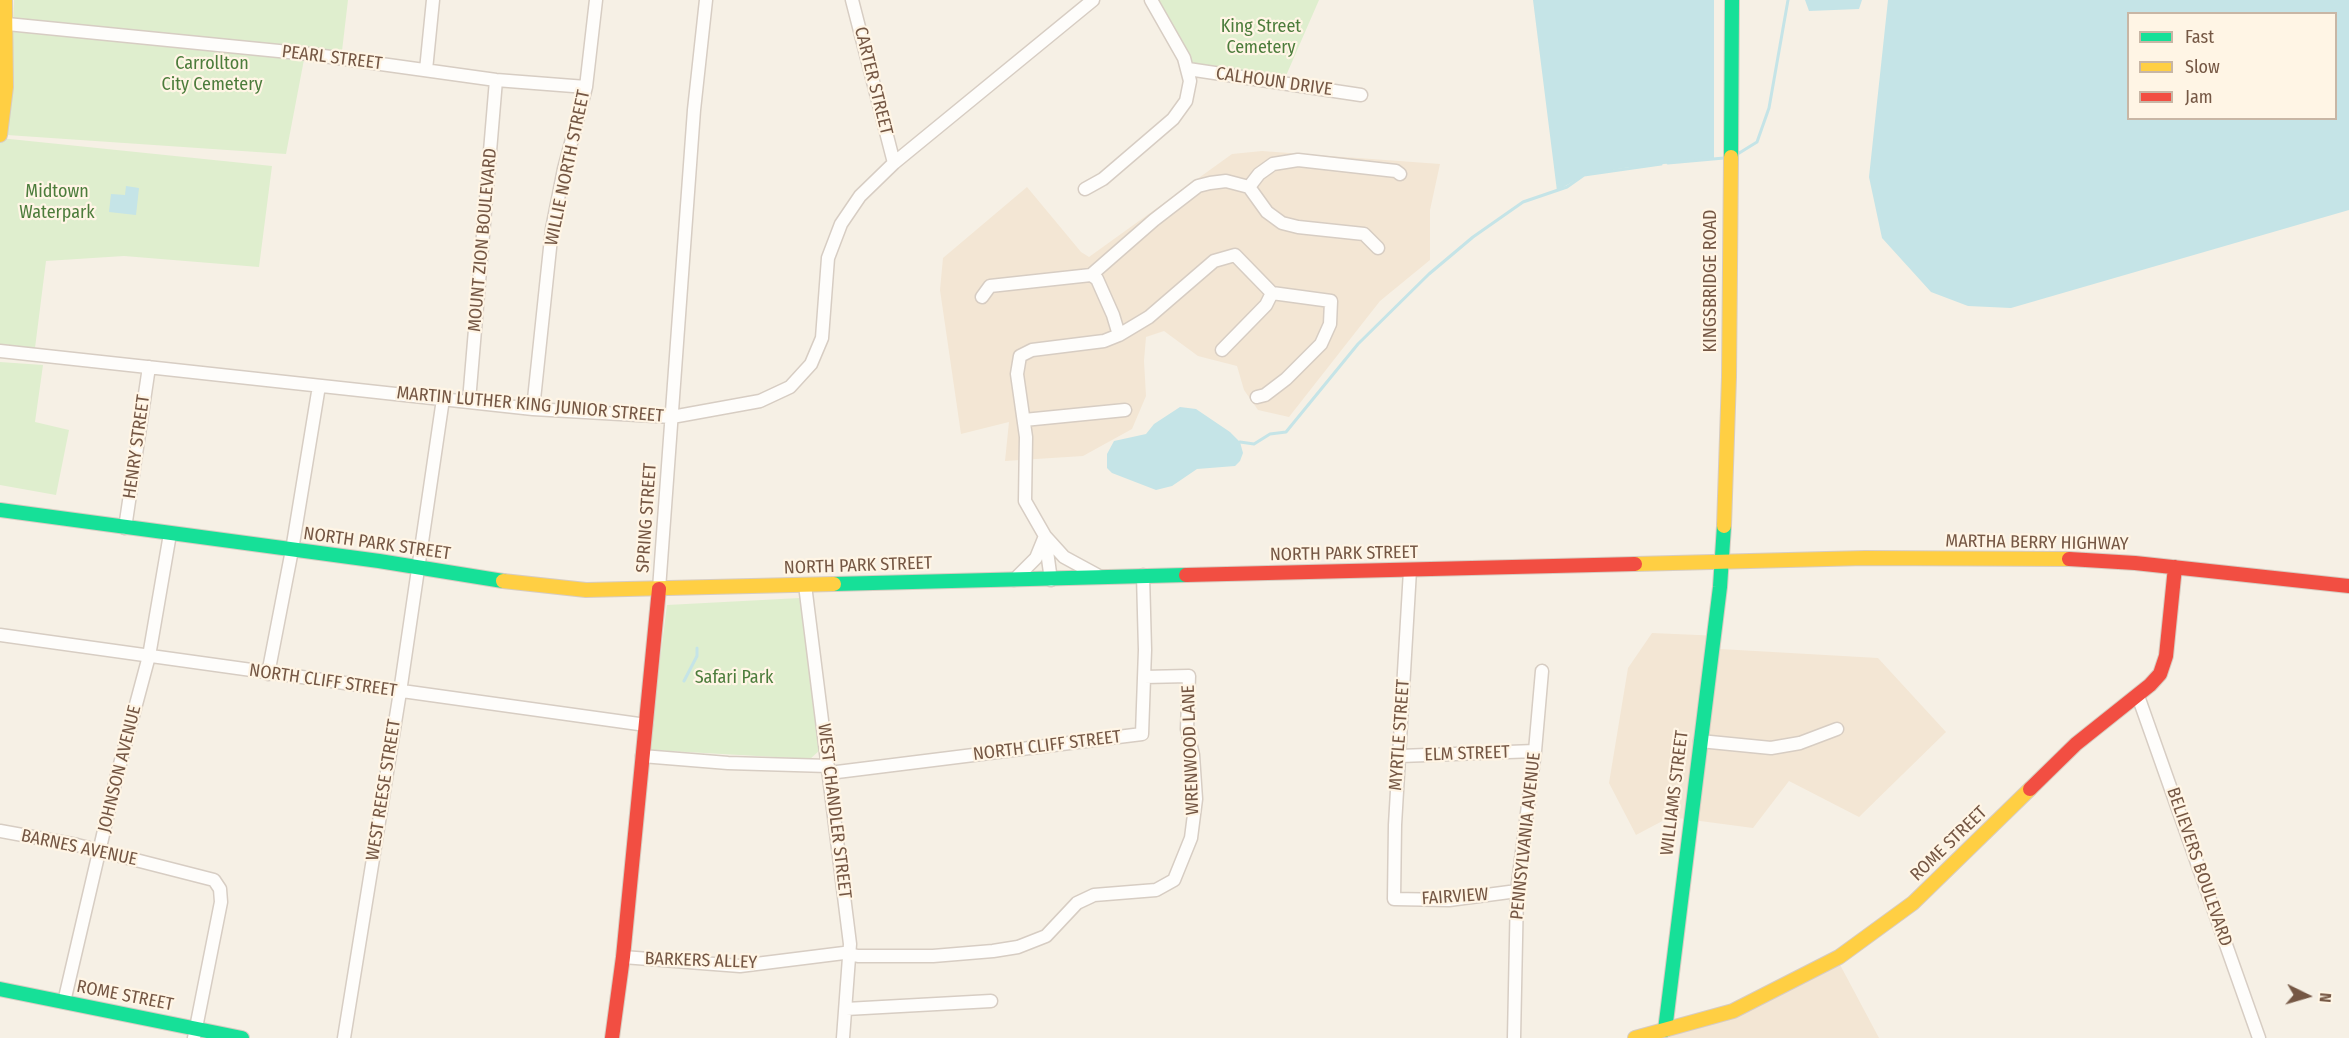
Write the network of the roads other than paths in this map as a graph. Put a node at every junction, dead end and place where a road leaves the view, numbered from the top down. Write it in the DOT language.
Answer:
graph roads {
  1 [pos="5,0"];
  2 [pos="433,0"];
  3 [pos="596,0"];
  4 [pos="706,0"];
  5 [pos="852,0"];
  6 [pos="1092,0"];
  7 [pos="1151,0"];
  8 [pos="1732,0"];
  9 [pos="7,24"];
  10 [pos="1188,69"];
  11 [pos="426,70"];
  12 [pos="496,80"];
  13 [pos="586,87"];
  14 [pos="1361,95"];
  15 [pos="0,135"];
  16 [pos="894,163"];
  17 [pos="1400,174"];
  18 [pos="1250,187"];
  19 [pos="1085,189"];
  20 [pos="1378,248"];
  21 [pos="1091,275"];
  22 [pos="1272,293"];
  23 [pos="982,297"];
  24 [pos="1119,335"];
  25 [pos="1222,350"];
  26 [pos="0,351"];
  27 [pos="149,367"];
  28 [pos="320,386"];
  29 [pos="1257,397"];
  30 [pos="443,399"];
  31 [pos="469,401"];
  32 [pos="533,409"];
  33 [pos="1125,410"];
  34 [pos="672,417"];
  35 [pos="1024,420"];
  36 [pos="0,510"];
  37 [pos="125,528"];
  38 [pos="170,534"];
  39 [pos="1045,536"];
  40 [pos="292,550"];
  41 [pos="1722,561"];
  42 [pos="2175,567"];
  43 [pos="418,568"];
  44 [pos="1410,570"];
  45 [pos="1143,575"];
  46 [pos="1100,577"];
  47 [pos="1014,580"];
  48 [pos="1051,580"];
  49 [pos="805,585"];
  50 [pos="2349,586"];
  51 [pos="659,589"];
  52 [pos="0,635"];
  53 [pos="149,656"];
  54 [pos="1542,671"];
  55 [pos="268,674"];
  56 [pos="1144,677"];
  57 [pos="400,692"];
  58 [pos="2138,696"];
  59 [pos="646,725"];
  60 [pos="1837,729"];
  61 [pos="1700,741"];
  62 [pos="1535,751"];
  63 [pos="642,756"];
  64 [pos="1400,756"];
  65 [pos="828,769"];
  66 [pos="0,831"];
  67 [pos="99,851"];
  68 [pos="1517,891"];
  69 [pos="1394,899"];
  70 [pos="850,955"];
  71 [pos="623,957"];
  72 [pos="0,989"];
  73 [pos="991,1001"];
  74 [pos="63,1002"];
  75 [pos="846,1009"];
  76 [pos="195,1033"];
  77 [pos="1666,1034"];
  78 [pos="242,1038"];
  79 [pos="344,1038"];
  80 [pos="612,1038"];
  81 [pos="843,1038"];
  82 [pos="1514,1038"];
  83 [pos="1635,1038"];
  84 [pos="2259,1038"];
  1 -- 9 [label="main road"];
  2 -- 11 [label="street"];
  3 -- 13 [label="street, WILLIE NORTH STREET"];
  4 -- 34 [label="street, SPRING STREET"];
  5 -- 16 [label="street, CARTER STREET"];
  6 -- 16 [label="street, MARTIN LUTHER KING JUNIOR STREET"];
  7 -- 10 [label="street"];
  8 -- 41 [label="main road, KINGSBRIDGE ROAD"];
  9 -- 11 [label="street, PEARL STREET"];
  9 -- 15 [label="main road"];
  10 -- 14 [label="street, CALHOUN DRIVE"];
  10 -- 19 [label="street"];
  11 -- 12 [label="street, PEARL STREET"];
  12 -- 13 [label="street, PEARL STREET"];
  12 -- 31 [label="street, MOUNT ZION BOULEVARD"];
  13 -- 32 [label="street, WILLIE NORTH STREET"];
  16 -- 34 [label="street, MARTIN LUTHER KING JUNIOR STREET"];
  17 -- 18 [label="street"];
  18 -- 20 [label="street"];
  18 -- 21 [label="street"];
  21 -- 23 [label="street"];
  21 -- 24 [label="street"];
  22 -- 24 [label="street"];
  22 -- 25 [label="street"];
  22 -- 29 [label="street"];
  24 -- 35 [label="street"];
  26 -- 27 [label="street, MARTIN LUTHER KING JUNIOR STREET"];
  27 -- 28 [label="street, MARTIN LUTHER KING JUNIOR STREET"];
  27 -- 37 [label="street, HENRY STREET"];
  28 -- 30 [label="street, MARTIN LUTHER KING JUNIOR STREET"];
  28 -- 40 [label="street"];
  30 -- 31 [label="street, MARTIN LUTHER KING JUNIOR STREET"];
  30 -- 43 [label="street, WEST REESE STREET"];
  31 -- 32 [label="street, MARTIN LUTHER KING JUNIOR STREET"];
  32 -- 34 [label="street, MARTIN LUTHER KING JUNIOR STREET"];
  33 -- 35 [label="street"];
  34 -- 51 [label="street, SPRING STREET"];
  35 -- 39 [label="street"];
  36 -- 37 [label="main road, NORTH PARK STREET"];
  37 -- 38 [label="main road, NORTH PARK STREET"];
  38 -- 40 [label="main road, NORTH PARK STREET"];
  38 -- 53 [label="street, JOHNSON AVENUE"];
  39 -- 46 [label="street"];
  39 -- 47 [label="street"];
  39 -- 48 [label="street"];
  40 -- 43 [label="main road, NORTH PARK STREET"];
  40 -- 55 [label="street"];
  41 -- 42 [label="main road, MARTHA BERRY HIGHWAY"];
  41 -- 44 [label="main road, NORTH PARK STREET"];
  41 -- 61 [label="main road, WILLIAMS STREET"];
  42 -- 50 [label="main road, MARTHA BERRY HIGHWAY"];
  42 -- 58 [label="main road, ROME STREET"];
  43 -- 51 [label="main road, NORTH PARK STREET"];
  43 -- 57 [label="street, WEST REESE STREET"];
  44 -- 45 [label="main road, NORTH PARK STREET"];
  44 -- 64 [label="street, MYRTLE STREET"];
  45 -- 46 [label="main road, NORTH PARK STREET"];
  45 -- 56 [label="street, NORTH CLIFF STREET"];
  46 -- 48 [label="main road, NORTH PARK STREET"];
  47 -- 48 [label="main road, NORTH PARK STREET"];
  47 -- 49 [label="main road, NORTH PARK STREET"];
  49 -- 51 [label="main road, NORTH PARK STREET"];
  49 -- 65 [label="street, WEST CHANDLER STREET"];
  51 -- 59 [label="main road, SPRING STREET"];
  52 -- 53 [label="street, NORTH CLIFF STREET"];
  53 -- 55 [label="street, NORTH CLIFF STREET"];
  53 -- 67 [label="street, JOHNSON AVENUE"];
  54 -- 62 [label="street, PENNSYLVANIA AVENUE"];
  55 -- 57 [label="street, NORTH CLIFF STREET"];
  56 -- 65 [label="street, NORTH CLIFF STREET"];
  56 -- 70 [label="street, WRENWOOD LANE"];
  57 -- 59 [label="street, NORTH CLIFF STREET"];
  57 -- 79 [label="street, WEST REESE STREET"];
  58 -- 77 [label="main road, ROME STREET"];
  58 -- 84 [label="street, BELIEVERS BOULEVARD"];
  59 -- 63 [label="main road, SPRING STREET"];
  60 -- 61 [label="street"];
  61 -- 77 [label="main road, WILLIAMS STREET"];
  62 -- 64 [label="street, ELM STREET"];
  62 -- 68 [label="street, PENNSYLVANIA AVENUE"];
  63 -- 65 [label="street, NORTH CLIFF STREET"];
  63 -- 71 [label="main road, SPRING STREET"];
  64 -- 69 [label="street, MYRTLE STREET"];
  65 -- 70 [label="street, WEST CHANDLER STREET"];
  66 -- 67 [label="street, BARNES AVENUE"];
  67 -- 74 [label="street, JOHNSON AVENUE"];
  67 -- 76 [label="street, BARNES AVENUE"];
  68 -- 69 [label="street, FAIRVIEW"];
  68 -- 82 [label="street, PENNSYLVANIA AVENUE"];
  70 -- 71 [label="street, BARKERS ALLEY"];
  70 -- 75 [label="street, WEST CHANDLER STREET"];
  71 -- 80 [label="main road, SPRING STREET"];
  72 -- 74 [label="main road, ROME STREET"];
  73 -- 75 [label="street"];
  74 -- 76 [label="main road, ROME STREET"];
  75 -- 81 [label="street, WEST CHANDLER STREET"];
  76 -- 78 [label="main road, ROME STREET"];
  77 -- 83 [label="main road, ROME STREET"];
}
